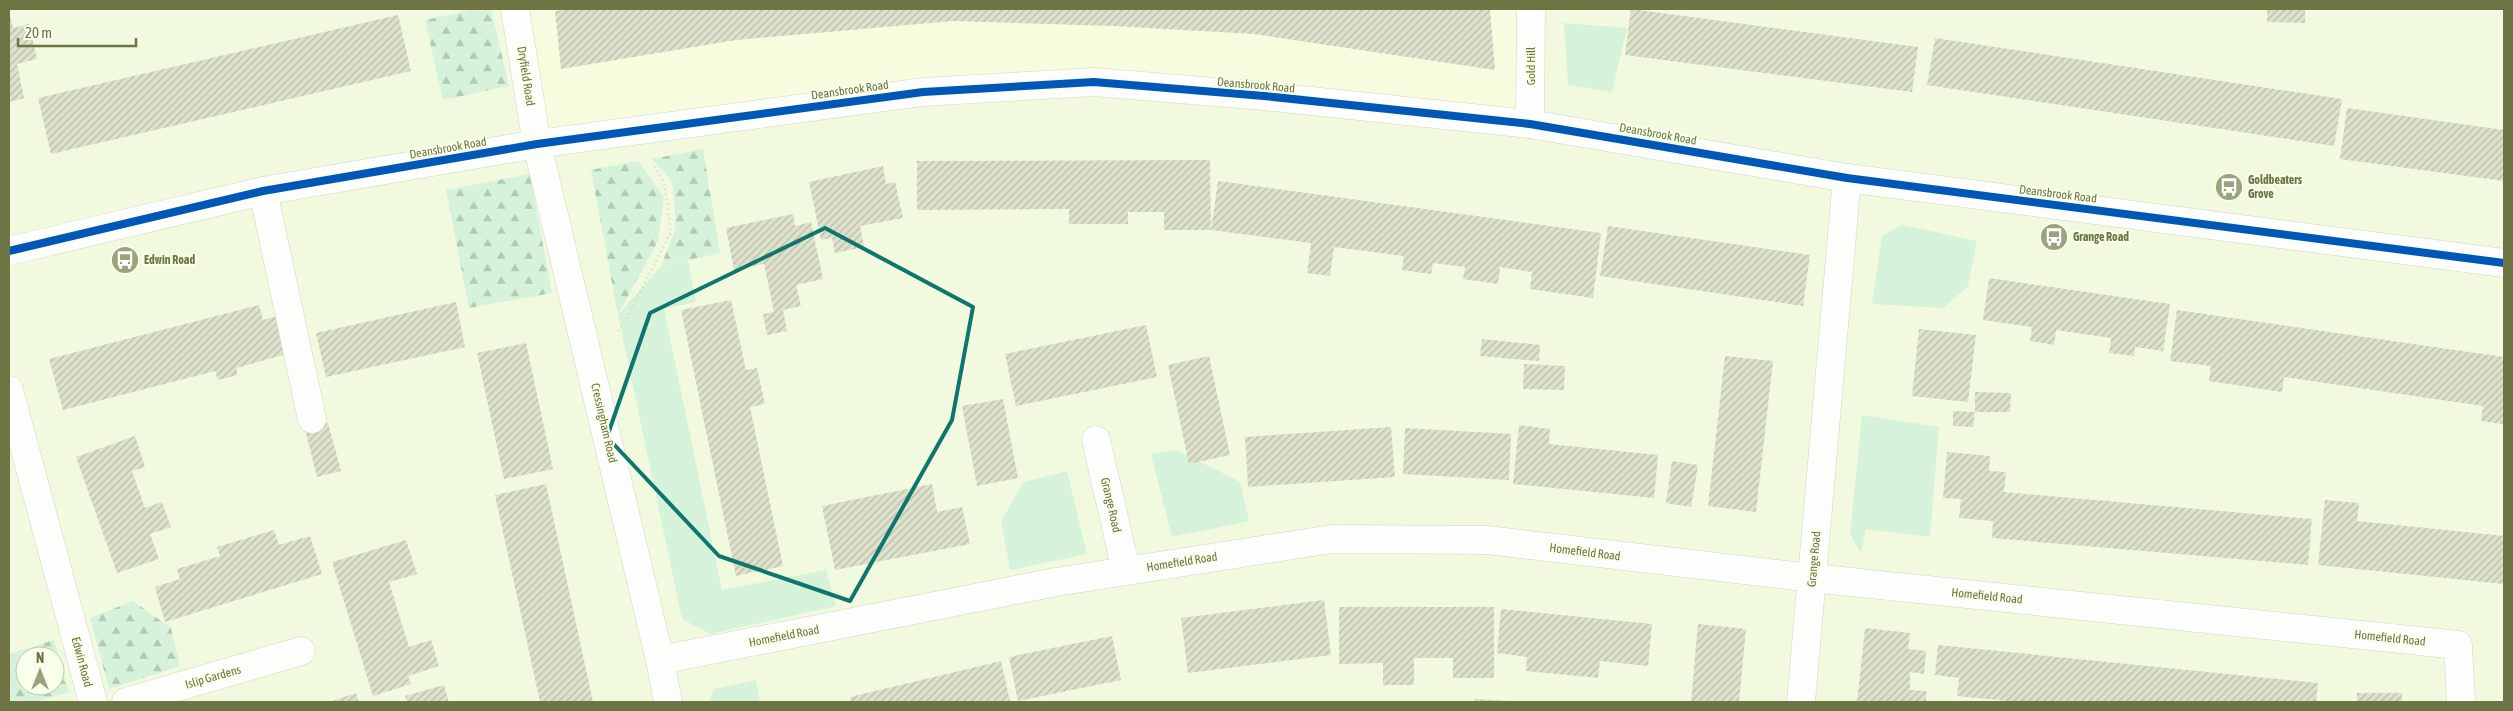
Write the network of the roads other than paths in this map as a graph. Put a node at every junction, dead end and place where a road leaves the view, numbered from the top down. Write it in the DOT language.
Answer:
graph roads {
  1 [pos="515,9"];
  2 [pos="1531,9"];
  3 [pos="1530,124"];
  4 [pos="537,144"];
  5 [pos="1847,178"];
  6 [pos="262,191"];
  7 [pos="9,251"];
  8 [pos="2504,263"];
  9 [pos="9,390"];
  10 [pos="312,419"];
  11 [pos="1096,440"];
  12 [pos="1126,570"];
  13 [pos="1812,578"];
  14 [pos="301,651"];
  15 [pos="660,660"];
  16 [pos="93,702"];
  17 [pos="126,702"];
  18 [pos="668,702"];
  19 [pos="1801,702"];
  20 [pos="2461,702"];
  1 -- 4 [label="street, Dryfield Road"];
  2 -- 3 [label="street, Gold Hill"];
  3 -- 4 [label="street, Deansbrook Road"];
  3 -- 5 [label="street, Deansbrook Road"];
  4 -- 6 [label="street, Deansbrook Road"];
  4 -- 15 [label="street, Cressingham Road"];
  5 -- 8 [label="street, Deansbrook Road"];
  5 -- 13 [label="street, Grange Road"];
  6 -- 7 [label="street, Deansbrook Road"];
  6 -- 10 [label="street"];
  9 -- 16 [label="street, Edwin Road"];
  11 -- 12 [label="street, Grange Road"];
  12 -- 13 [label="street, Homefield Road"];
  12 -- 15 [label="street, Homefield Road"];
  13 -- 19 [label="street, Grange Road"];
  13 -- 20 [label="street, Homefield Road"];
  14 -- 17 [label="street, Islip Gardens"];
  15 -- 18 [label="street, Cressingham Road"];
}
